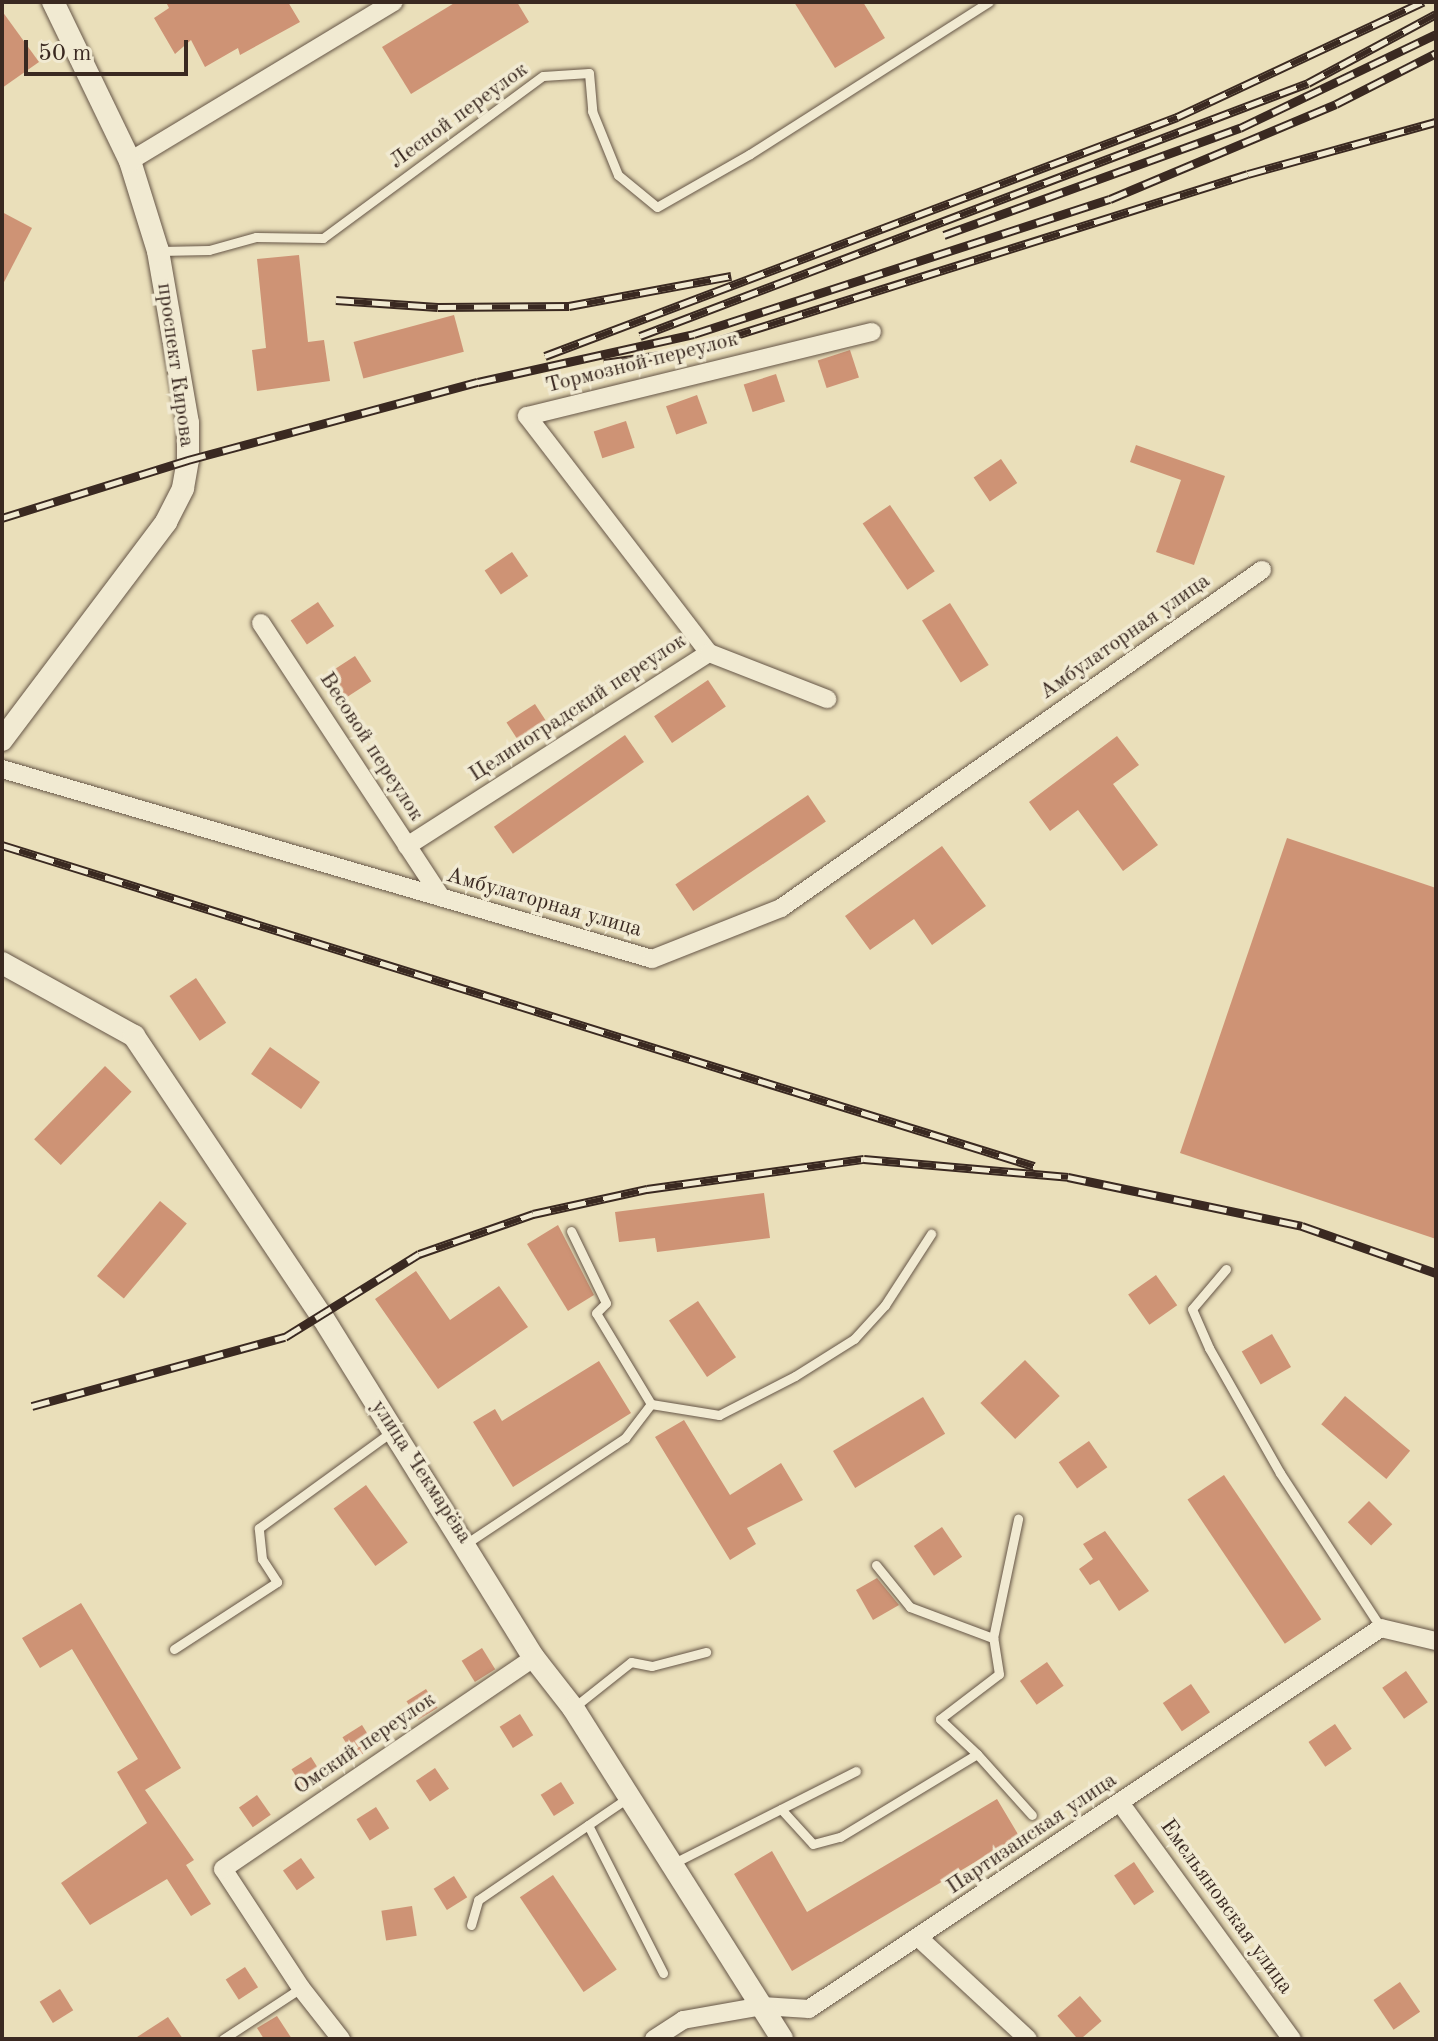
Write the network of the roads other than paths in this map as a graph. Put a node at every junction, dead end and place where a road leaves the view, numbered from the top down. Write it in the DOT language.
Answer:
graph roads {
  1 [pos="53,2"];
  2 [pos="394,2"];
  3 [pos="989,2"];
  4 [pos="130,161"];
  5 [pos="158,251"];
  6 [pos="872,332"];
  7 [pos="1262,570"];
  8 [pos="261,623"];
  9 [pos="709,653"];
  10 [pos="827,699"];
  11 [pos="2,740"];
  12 [pos="2,769"];
  13 [pos="407,846"];
  14 [pos="441,897"];
  15 [pos="2,963"];
  16 [pos="571,1231"];
  17 [pos="931,1234"];
  18 [pos="1226,1269"];
  19 [pos="651,1404"];
  20 [pos="394,1430"];
  21 [pos="1018,1519"];
  22 [pos="467,1543"];
  23 [pos="876,1565"];
  24 [pos="1381,1628"];
  25 [pos="993,1638"];
  26 [pos="1428,1638"];
  27 [pos="174,1649"];
  28 [pos="706,1652"];
  29 [pos="534,1658"];
  30 [pos="573,1708"];
  31 [pos="977,1754"];
  32 [pos="856,1771"];
  33 [pos="629,1797"];
  34 [pos="1121,1804"];
  35 [pos="781,1809"];
  36 [pos="1032,1815"];
  37 [pos="588,1825"];
  38 [pos="672,1864"];
  39 [pos="471,1925"];
  40 [pos="920,1939"];
  41 [pos="663,1973"];
  42 [pos="301,1988"];
  43 [pos="762,2006"];
  44 [pos="223,2039"];
  45 [pos="341,2039"];
  46 [pos="654,2039"];
  47 [pos="782,2039"];
  48 [pos="1028,2039"];
  49 [pos="1292,2039"];
  1 -- 4 [label="street, проспект Кирова"];
  2 -- 4 [label="street"];
  3 -- 5 [label="lane, Лесной переулок"];
  4 -- 5 [label="street, проспект Кирова"];
  5 -- 11 [label="street, проспект Кирова"];
  6 -- 9 [label="street, Тормозной переулок"];
  7 -- 14 [label="street, Амбулаторная улица"];
  8 -- 13 [label="street, Весовой переулок"];
  9 -- 10 [label="street, Целиноградский переулок"];
  9 -- 13 [label="street, Целиноградский переулок"];
  12 -- 14 [label="street, Амбулаторная улица"];
  13 -- 14 [label="street, Весовой переулок"];
  15 -- 20 [label="street, улица Чекмарёва"];
  16 -- 19 [label="lane"];
  17 -- 19 [label="lane"];
  18 -- 24 [label="lane"];
  19 -- 22 [label="lane"];
  20 -- 22 [label="street, улица Чекмарёва"];
  20 -- 27 [label="lane"];
  21 -- 25 [label="lane"];
  22 -- 29 [label="street, улица Чекмарёва"];
  23 -- 25 [label="lane"];
  24 -- 26 [label="street"];
  24 -- 34 [label="street, Партизанская улица"];
  25 -- 31 [label="lane"];
  28 -- 30 [label="lane"];
  29 -- 30 [label="street, улица Чекмарёва"];
  29 -- 42 [label="street, Омский переулок"];
  30 -- 33 [label="street, улица Чекмарёва"];
  31 -- 35 [label="lane"];
  31 -- 36 [label="lane"];
  32 -- 35 [label="lane"];
  33 -- 37 [label="lane"];
  33 -- 38 [label="street, улица Чекмарёва"];
  34 -- 40 [label="street, Партизанская улица"];
  34 -- 49 [label="street, Емельяновская улица"];
  35 -- 38 [label="lane"];
  37 -- 39 [label="lane"];
  37 -- 41 [label="lane"];
  38 -- 43 [label="street, улица Чекмарёва"];
  40 -- 43 [label="street, Партизанская улица"];
  40 -- 48 [label="street"];
  42 -- 44 [label="lane"];
  42 -- 45 [label="street"];
  43 -- 46 [label="street, Партизанская улица"];
  43 -- 47 [label="street, улица Чекмарёва"];
}
